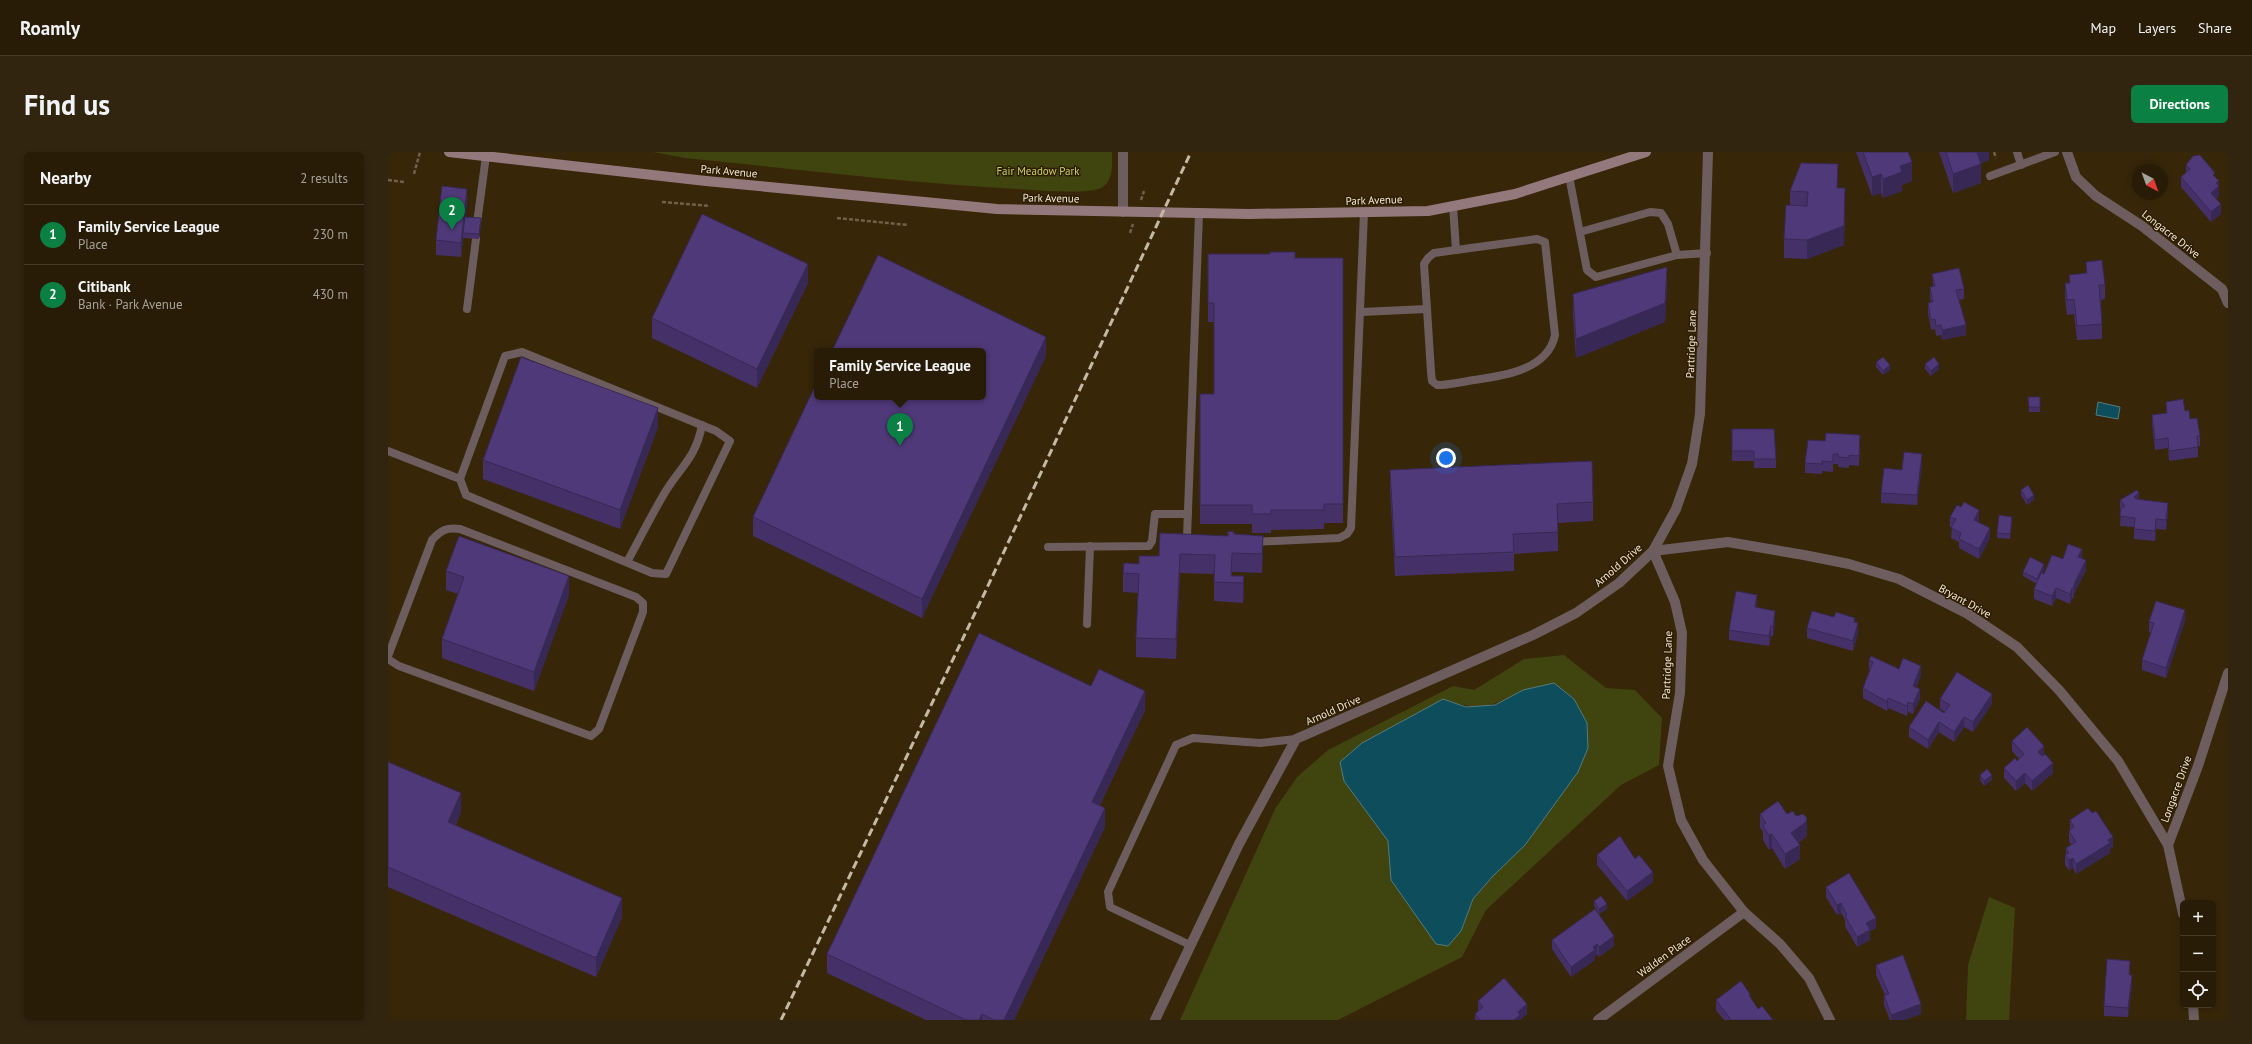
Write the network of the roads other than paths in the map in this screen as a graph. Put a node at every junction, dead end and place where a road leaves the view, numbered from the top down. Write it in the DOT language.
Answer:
graph roads {
  1 [pos="449,152"];
  2 [pos="1123,152"];
  3 [pos="1646,152"];
  4 [pos="1708,152"];
  5 [pos="2017,152"];
  6 [pos="2055,152"];
  7 [pos="2067,152"];
  8 [pos="486,156"];
  9 [pos="2021,165"];
  10 [pos="1569,176"];
  11 [pos="1990,176"];
  12 [pos="1453,206"];
  13 [pos="1123,212"];
  14 [pos="1364,213"];
  15 [pos="1198,214"];
  16 [pos="477,223"];
  17 [pos="1580,232"];
  18 [pos="476,239"];
  19 [pos="1456,250"];
  20 [pos="1706,253"];
  21 [pos="1677,255"];
  22 [pos="2225,286"];
  23 [pos="2228,303"];
  24 [pos="467,309"];
  25 [pos="1427,310"];
  26 [pos="1361,312"];
  27 [pos="702,424"];
  28 [pos="388,451"];
  29 [pos="460,479"];
  30 [pos="1188,514"];
  31 [pos="1200,542"];
  32 [pos="1244,542"];
  33 [pos="1090,546"];
  34 [pos="1048,547"];
  35 [pos="1653,551"];
  36 [pos="627,562"];
  37 [pos="1088,624"];
  38 [pos="388,656"];
  39 [pos="388,659"];
  40 [pos="2228,673"];
  41 [pos="1296,740"];
  42 [pos="2168,845"];
  43 [pos="2180,900"];
  44 [pos="1744,912"];
  45 [pos="1190,945"];
  46 [pos="2193,1008"];
  47 [pos="1156,1020"];
  48 [pos="1598,1020"];
  49 [pos="1830,1020"];
  50 [pos="2194,1020"];
  1 -- 8 [label="main road, Park Avenue"];
  2 -- 13 [label="street"];
  3 -- 10 [label="main road, Park Avenue"];
  4 -- 20 [label="street, Partridge Lane"];
  5 -- 9 [label="lane"];
  6 -- 9 [label="lane"];
  7 -- 22 [label="street, Longacre Drive"];
  8 -- 13 [label="main road, Park Avenue"];
  8 -- 16 [label="lane"];
  9 -- 11 [label="lane"];
  10 -- 12 [label="main road, Park Avenue"];
  10 -- 17 [label="lane"];
  12 -- 14 [label="main road, Park Avenue"];
  12 -- 19 [label="lane"];
  13 -- 15 [label="main road, Park Avenue"];
  14 -- 15 [label="main road, Park Avenue"];
  14 -- 26 [label="lane"];
  15 -- 30 [label="lane"];
  17 -- 21 [label="lane"];
  17 -- 21 [label="lane"];
  18 -- 24 [label="lane"];
  19 -- 25 [label="lane"];
  19 -- 25 [label="lane"];
  20 -- 21 [label="lane"];
  20 -- 35 [label="street, Partridge Lane"];
  22 -- 23 [label="street, Longacre Drive"];
  25 -- 26 [label="lane"];
  26 -- 32 [label="lane"];
  27 -- 29 [label="lane"];
  27 -- 36 [label="lane"];
  27 -- 36 [label="lane"];
  28 -- 29 [label="lane"];
  29 -- 36 [label="lane"];
  30 -- 31 [label="lane"];
  30 -- 33 [label="lane"];
  33 -- 34 [label="lane"];
  33 -- 37 [label="lane"];
  35 -- 41 [label="street, Arnold Drive"];
  35 -- 42 [label="street, Bryant Drive"];
  35 -- 44 [label="street, Partridge Lane"];
  38 -- 39 [label="lane"];
  40 -- 42 [label="street, Longacre Drive"];
  41 -- 45 [label="street"];
  41 -- 45 [label="lane"];
  42 -- 43 [label="street"];
  44 -- 48 [label="street, Walden Place"];
  44 -- 49 [label="street, Partridge Lane"];
  45 -- 47 [label="street"];
  46 -- 50 [label="street"];
}
